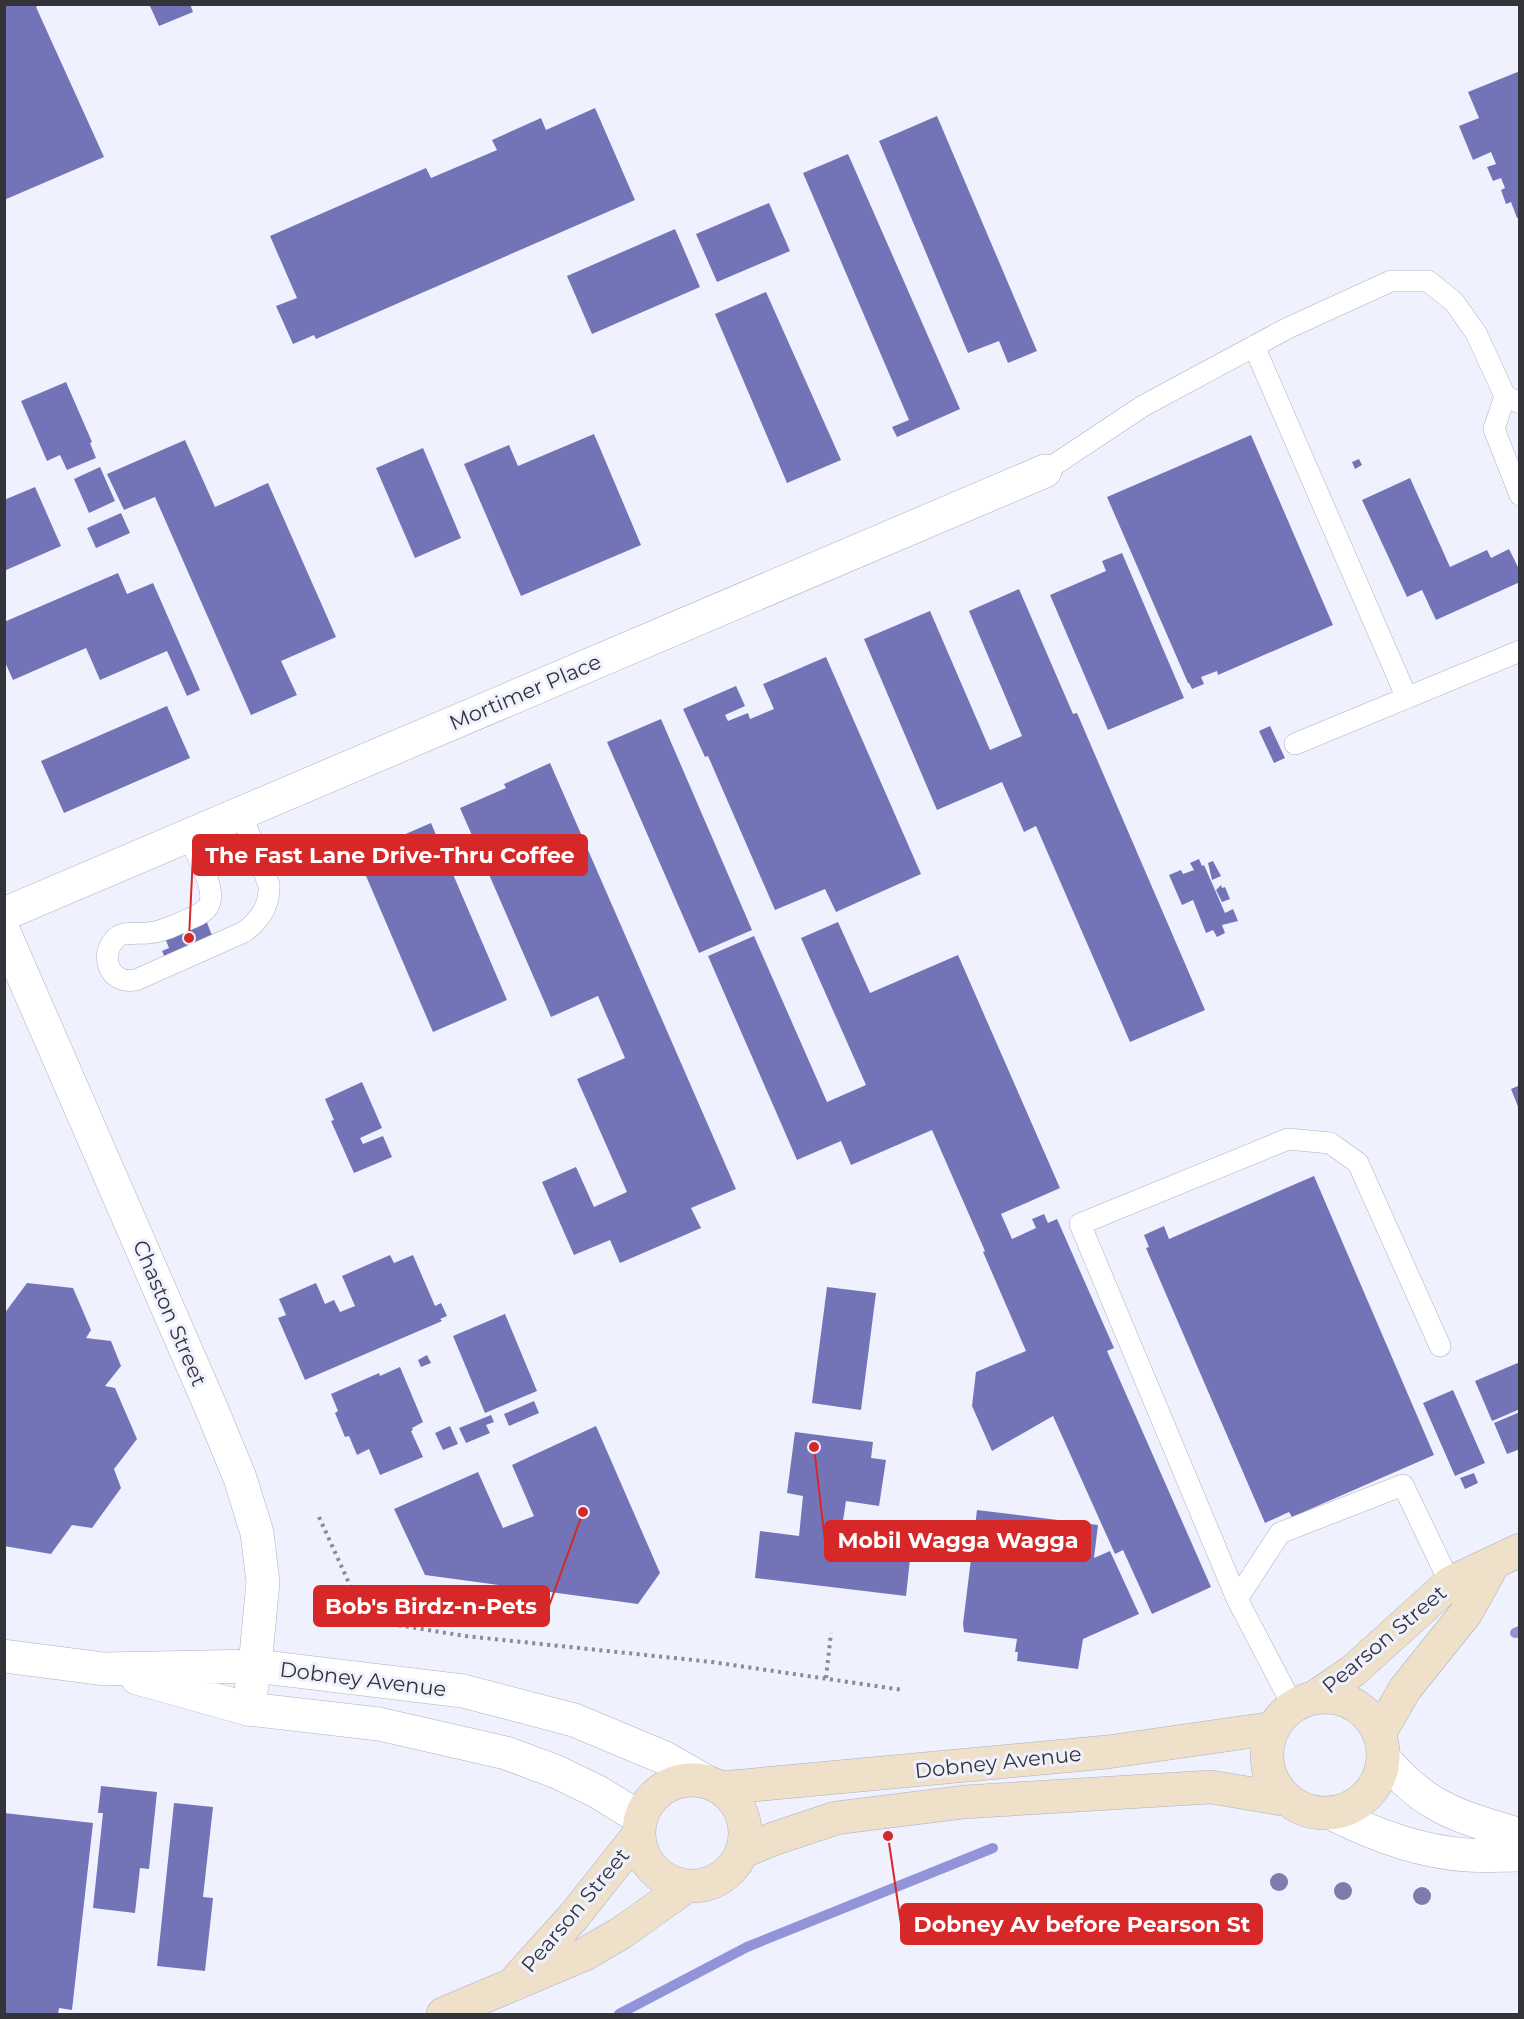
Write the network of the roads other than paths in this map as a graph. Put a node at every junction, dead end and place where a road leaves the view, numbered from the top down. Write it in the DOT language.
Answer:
graph roads {
  1 [pos="1254,346"];
  2 [pos="1512,399"];
  3 [pos="1045,471"];
  4 [pos="1520,495"];
  5 [pos="1520,651"];
  6 [pos="1407,698"];
  7 [pos="1295,744"];
  8 [pos="241,813"];
  9 [pos="188,836"];
  10 [pos="4,914"];
  11 [pos="4,932"];
  12 [pos="1440,1346"];
  13 [pos="1507,1557"];
  14 [pos="1450,1583"];
  15 [pos="1237,1599"];
  16 [pos="4,1656"];
  17 [pos="255,1666"];
  18 [pos="104,1669"];
  19 [pos="248,1709"];
  20 [pos="1294,1710"];
  21 [pos="1382,1747"];
  22 [pos="713,1785"];
  23 [pos="1288,1800"];
  24 [pos="1331,1813"];
  25 [pos="640,1826"];
  26 [pos="1520,1835"];
  27 [pos="742,1852"];
  28 [pos="1520,1855"];
  29 [pos="687,1886"];
  30 [pos="511,1986"];
  31 [pos="443,2014"];
  1 -- 2 [label="lane"];
  1 -- 3 [label="lane"];
  1 -- 6 [label="lane"];
  2 -- 4 [label="lane"];
  3 -- 8 [label="street, Mortimer Place"];
  5 -- 6 [label="lane"];
  6 -- 7 [label="lane"];
  8 -- 9 [label="street, Mortimer Place"];
  8 -- 9 [label="lane"];
  9 -- 10 [label="street, Mortimer Place"];
  11 -- 17 [label="street, Chaston Street"];
  12 -- 15 [label="lane"];
  13 -- 14 [label="main road, Pearson Street"];
  13 -- 21 [label="main road"];
  14 -- 15 [label="lane"];
  14 -- 20 [label="main road, Pearson Street"];
  15 -- 20 [label="lane"];
  16 -- 18 [label="street, Dobney Avenue"];
  17 -- 18 [label="street, Dobney Avenue"];
  17 -- 19 [label="street, Chaston Street"];
  17 -- 22 [label="street, Dobney Avenue"];
  18 -- 19 [label="street"];
  19 -- 25 [label="street"];
  20 -- 21 [label="main road"];
  20 -- 22 [label="main road, Dobney Avenue"];
  20 -- 23 [label="main road"];
  21 -- 24 [label="main road"];
  21 -- 26 [label="street"];
  22 -- 25 [label="main road"];
  22 -- 27 [label="main road"];
  23 -- 24 [label="main road"];
  23 -- 27 [label="main road, Dobney Avenue"];
  24 -- 28 [label="street"];
  25 -- 29 [label="main road"];
  25 -- 30 [label="main road, Pearson Street"];
  27 -- 29 [label="main road"];
  29 -- 30 [label="main road, Pearson Street"];
  30 -- 31 [label="main road, Pearson Street"];
}
